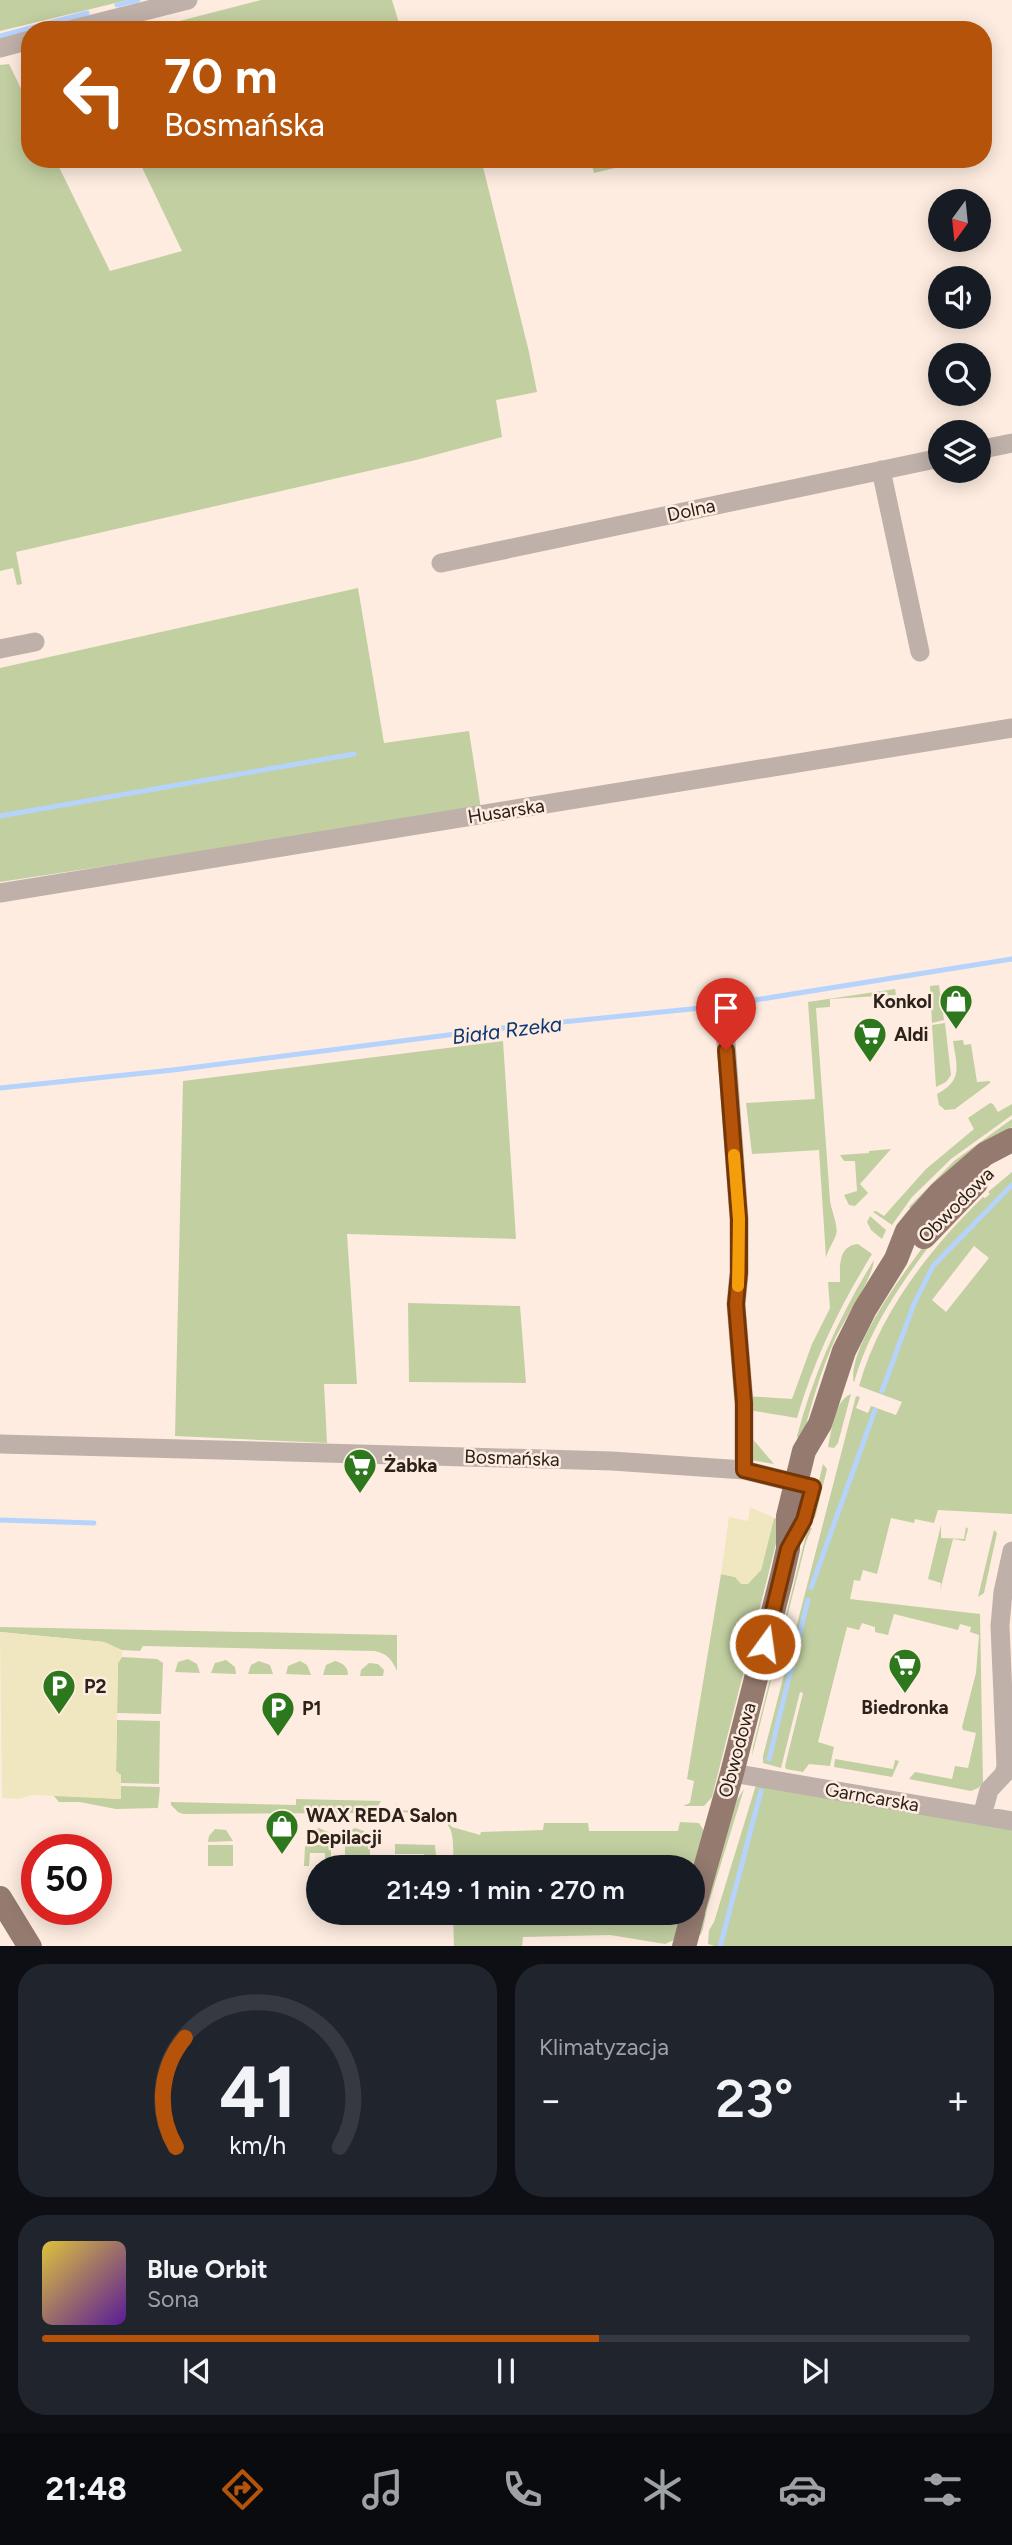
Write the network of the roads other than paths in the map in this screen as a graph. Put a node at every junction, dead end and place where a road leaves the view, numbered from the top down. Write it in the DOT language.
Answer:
graph roads {
  1 [pos="188,0"];
  2 [pos="105,21"];
  3 [pos="21,42"];
  4 [pos="0,48"];
  5 [pos="1012,443"];
  6 [pos="991,447"];
  7 [pos="928,460"];
  8 [pos="881,470"];
  9 [pos="441,563"];
  10 [pos="35,642"];
  11 [pos="0,649"];
  12 [pos="920,652"];
  13 [pos="1012,728"];
  14 [pos="0,893"];
  15 [pos="724,1029"];
  16 [pos="1012,1140"];
  17 [pos="1012,1147"];
  18 [pos="896,1259"];
  19 [pos="0,1444"];
  20 [pos="744,1470"];
  21 [pos="804,1485"];
  22 [pos="1012,1550"];
  23 [pos="732,1773"];
  24 [pos="982,1816"];
  25 [pos="1012,1821"];
  26 [pos="705,1869"];
  27 [pos="0,1898"];
  28 [pos="690,1925"];
  29 [pos="29,1946"];
  30 [pos="684,1946"];
  1 -- 2 [label="street"];
  3 -- 4 [label="street"];
  5 -- 6 [label="street"];
  7 -- 8 [label="street, Dolna"];
  8 -- 9 [label="street, Dolna"];
  8 -- 12 [label="street"];
  10 -- 11 [label="street"];
  13 -- 14 [label="street, Husarska"];
  15 -- 20 [label="street"];
  16 -- 18 [label="main road, Obwodowa"];
  17 -- 18 [label="main road, Obwodowa"];
  18 -- 21 [label="main road, Obwodowa"];
  19 -- 20 [label="street, Bosmańska"];
  20 -- 21 [label="street, Bosmańska"];
  21 -- 23 [label="main road, Obwodowa"];
  22 -- 24 [label="street"];
  23 -- 24 [label="street, Garncarska"];
  23 -- 26 [label="main road, Obwodowa"];
  24 -- 25 [label="street, Garncarska"];
  27 -- 29 [label="main road"];
  28 -- 30 [label="main road, Obwodowa"];
}
